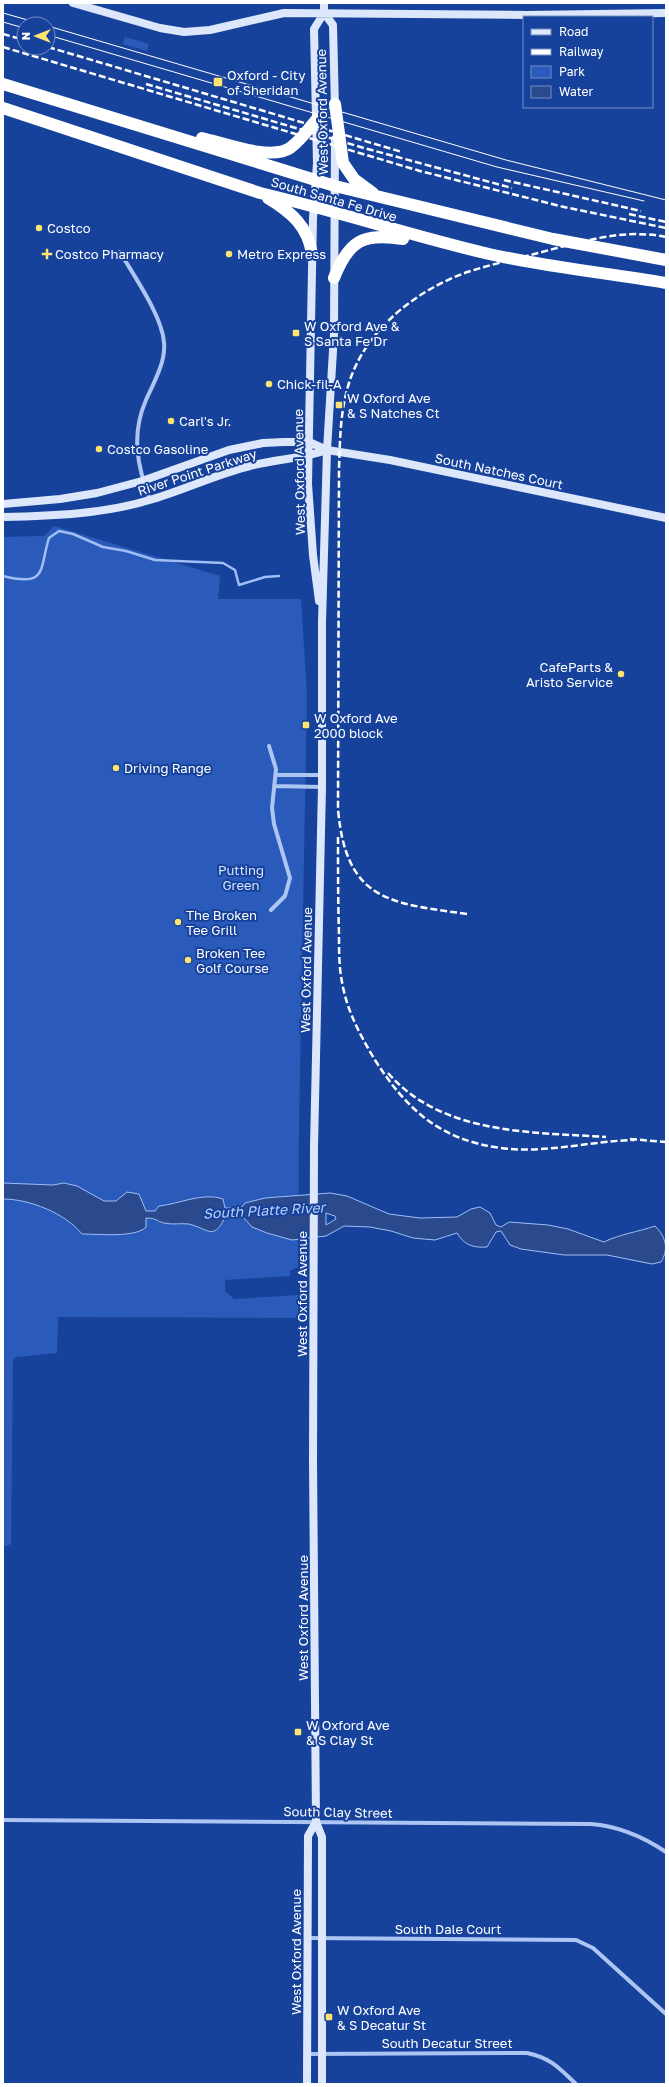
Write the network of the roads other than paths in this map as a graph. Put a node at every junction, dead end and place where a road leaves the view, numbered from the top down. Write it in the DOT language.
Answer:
graph roads {
  1 [pos="73,3"];
  2 [pos="324,3"];
  3 [pos="324,13"];
  4 [pos="666,13"];
  5 [pos="3,84"];
  6 [pos="335,104"];
  7 [pos="3,108"];
  8 [pos="101,114"];
  9 [pos="316,120"];
  10 [pos="315,181"];
  11 [pos="335,186"];
  12 [pos="260,193"];
  13 [pos="377,196"];
  14 [pos="314,206"];
  15 [pos="335,212"];
  16 [pos="469,249"];
  17 [pos="120,252"];
  18 [pos="312,254"];
  19 [pos="666,260"];
  20 [pos="334,278"];
  21 [pos="666,283"];
  22 [pos="309,442"];
  23 [pos="327,450"];
  24 [pos="309,456"];
  25 [pos="142,481"];
  26 [pos="150,500"];
  27 [pos="3,504"];
  28 [pos="3,517"];
  29 [pos="666,518"];
  30 [pos="322,622"];
  31 [pos="269,746"];
  32 [pos="276,775"];
  33 [pos="322,775"];
  34 [pos="275,786"];
  35 [pos="322,787"];
  36 [pos="271,910"];
  37 [pos="3,1820"];
  38 [pos="316,1822"];
  39 [pos="666,1852"];
  40 [pos="307,1938"];
  41 [pos="322,1939"];
  42 [pos="666,2014"];
  43 [pos="308,2054"];
  44 [pos="321,2054"];
  45 [pos="307,2084"];
  46 [pos="322,2084"];
  47 [pos="576,2084"];
  1 -- 3 [label="main road"];
  2 -- 3 [label="main road, West Oxford Avenue"];
  3 -- 4 [label="main road"];
  3 -- 6 [label="main road, West Oxford Avenue"];
  3 -- 9 [label="main road, West Oxford Avenue"];
  5 -- 8 [label="highway, South Santa Fe Drive"];
  6 -- 11 [label="main road, West Oxford Avenue"];
  6 -- 13 [label="highway"];
  7 -- 12 [label="highway, South Santa Fe Drive"];
  8 -- 9 [label="highway"];
  8 -- 10 [label="highway, South Santa Fe Drive"];
  9 -- 10 [label="main road, West Oxford Avenue"];
  10 -- 11 [label="highway, South Santa Fe Drive"];
  10 -- 14 [label="main road, West Oxford Avenue"];
  11 -- 13 [label="highway, South Santa Fe Drive"];
  11 -- 15 [label="main road, West Oxford Avenue"];
  12 -- 14 [label="highway, South Santa Fe Drive"];
  12 -- 18 [label="highway"];
  13 -- 19 [label="highway, South Santa Fe Drive"];
  14 -- 15 [label="highway, South Santa Fe Drive"];
  14 -- 18 [label="main road, West Oxford Avenue"];
  15 -- 16 [label="highway, South Santa Fe Drive"];
  15 -- 20 [label="main road, West Oxford Avenue"];
  16 -- 20 [label="highway"];
  16 -- 21 [label="highway, South Santa Fe Drive"];
  17 -- 25 [label="street"];
  18 -- 22 [label="main road, West Oxford Avenue"];
  20 -- 23 [label="main road, West Oxford Avenue"];
  22 -- 23 [label="main road, River Point Parkway"];
  22 -- 24 [label="main road, West Oxford Avenue"];
  22 -- 25 [label="main road, River Point Parkway"];
  23 -- 24 [label="main road, River Point Parkway"];
  23 -- 29 [label="main road, South Natches Court"];
  23 -- 30 [label="main road, West Oxford Avenue"];
  24 -- 26 [label="main road, River Point Parkway"];
  24 -- 30 [label="main road, West Oxford Avenue"];
  25 -- 26 [label="street"];
  25 -- 27 [label="main road, River Point Parkway"];
  26 -- 28 [label="main road, River Point Parkway"];
  30 -- 33 [label="main road, West Oxford Avenue"];
  31 -- 32 [label="street"];
  32 -- 33 [label="street"];
  32 -- 34 [label="street"];
  33 -- 35 [label="main road, West Oxford Avenue"];
  34 -- 35 [label="street"];
  34 -- 36 [label="street"];
  35 -- 38 [label="main road, West Oxford Avenue"];
  37 -- 38 [label="street, South Clay Street"];
  38 -- 39 [label="street, South Clay Street"];
  38 -- 40 [label="main road, West Oxford Avenue"];
  38 -- 41 [label="main road, West Oxford Avenue"];
  40 -- 41 [label="street, South Dale Court"];
  40 -- 43 [label="main road, West Oxford Avenue"];
  41 -- 42 [label="street, South Dale Court"];
  41 -- 44 [label="main road, West Oxford Avenue"];
  43 -- 44 [label="street, South Decatur Street"];
  43 -- 45 [label="main road, West Oxford Avenue"];
  44 -- 46 [label="main road, West Oxford Avenue"];
  44 -- 47 [label="street, South Decatur Street"];
}
